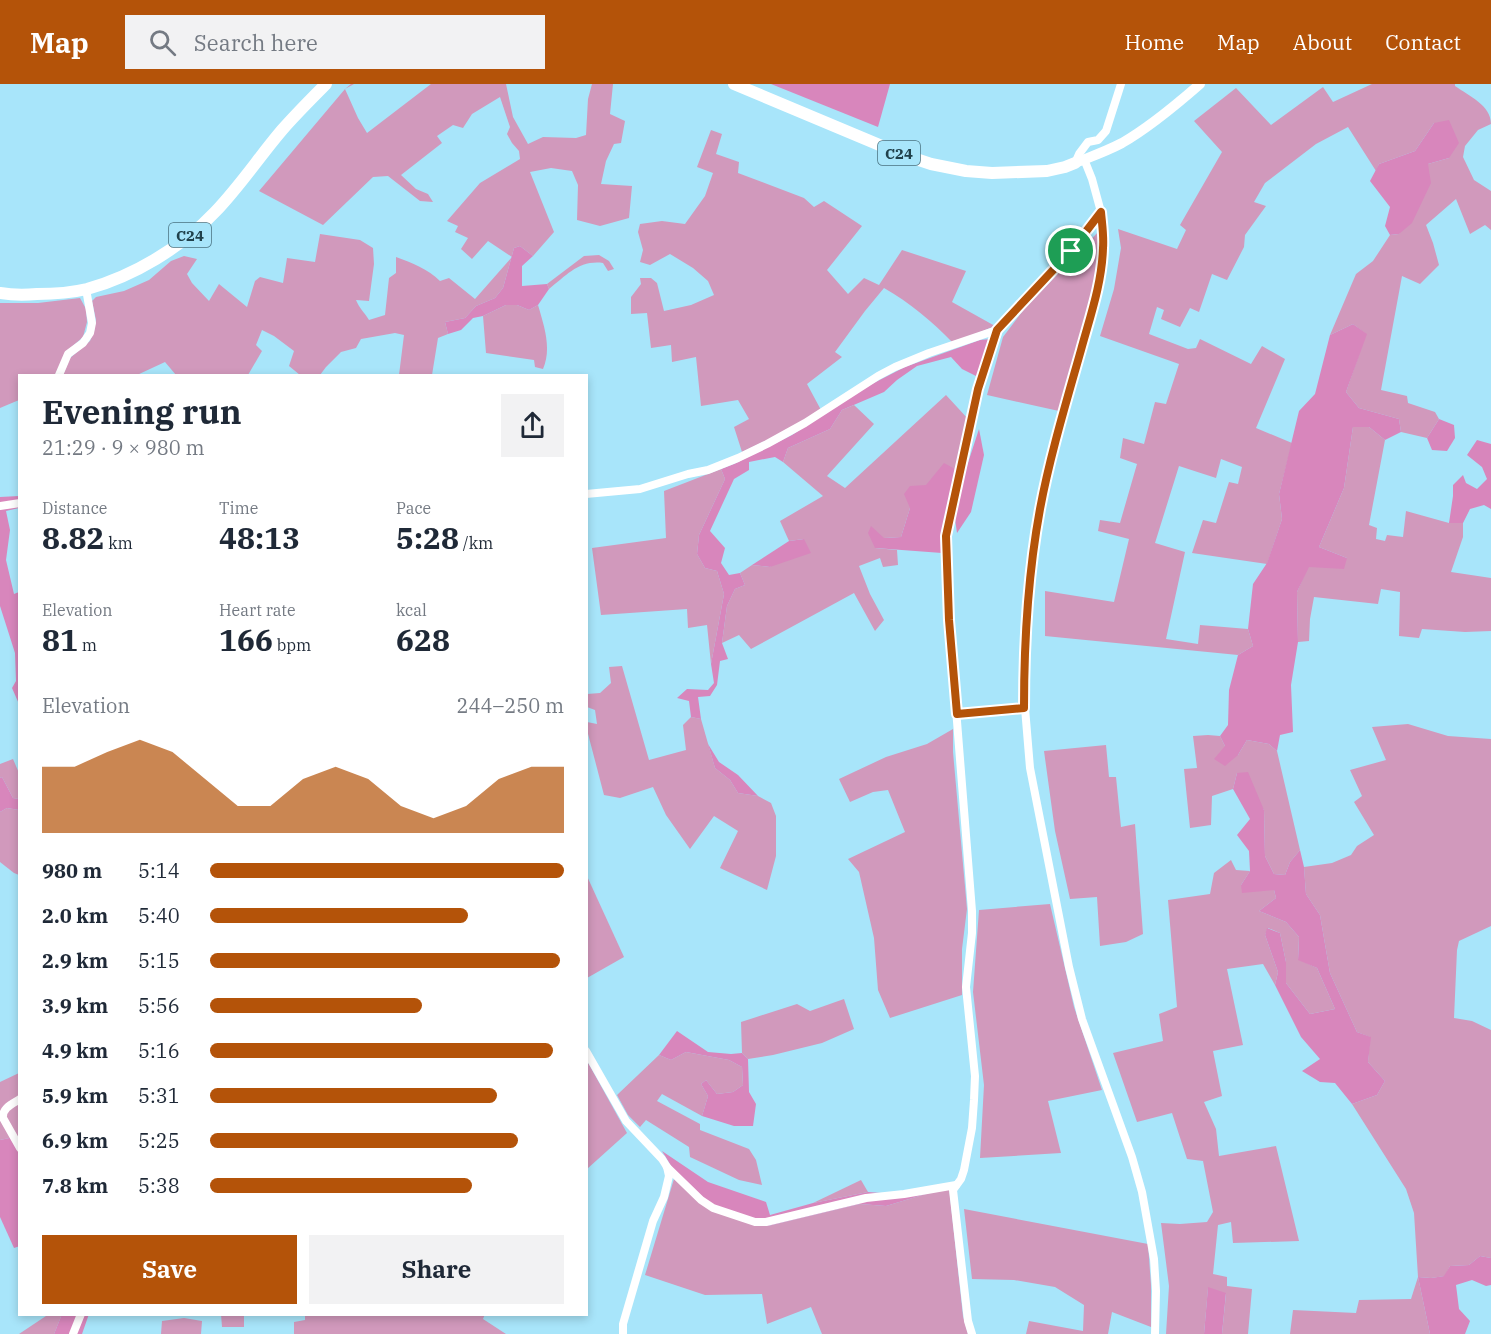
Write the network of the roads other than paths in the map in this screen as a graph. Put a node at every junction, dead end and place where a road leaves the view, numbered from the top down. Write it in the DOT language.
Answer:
graph roads {
  1 [pos="326,84"];
  2 [pos="734,84"];
  3 [pos="1121,84"];
  4 [pos="1200,84"];
  5 [pos="746,87"];
  6 [pos="1079,161"];
  7 [pos="1101,212"];
  8 [pos="86,289"];
  9 [pos="0,293"];
  10 [pos="997,330"];
  11 [pos="59,374"];
  12 [pos="588,494"];
  13 [pos="18,503"];
  14 [pos="0,506"];
  15 [pos="1024,708"];
  16 [pos="957,714"];
  17 [pos="588,1054"];
  18 [pos="18,1100"];
  19 [pos="18,1144"];
  20 [pos="667,1167"];
  21 [pos="956,1185"];
  22 [pos="80,1316"];
  23 [pos="73,1334"];
  24 [pos="623,1334"];
  25 [pos="972,1334"];
  26 [pos="1155,1334"];
  1 -- 8 [label="main road, C24"];
  2 -- 5 [label="main road, C24"];
  3 -- 6 [label="street"];
  4 -- 6 [label="main road, C24"];
  5 -- 6 [label="main road, C24"];
  6 -- 7 [label="street"];
  7 -- 10 [label="street"];
  7 -- 15 [label="street"];
  8 -- 9 [label="main road, C24"];
  8 -- 11 [label="street"];
  10 -- 12 [label="street"];
  10 -- 16 [label="street"];
  13 -- 14 [label="street"];
  15 -- 16 [label="street"];
  15 -- 26 [label="street"];
  16 -- 21 [label="street"];
  17 -- 20 [label="street"];
  18 -- 19 [label="street"];
  20 -- 21 [label="street"];
  20 -- 24 [label="street"];
  21 -- 25 [label="street"];
  22 -- 23 [label="street"];
}
